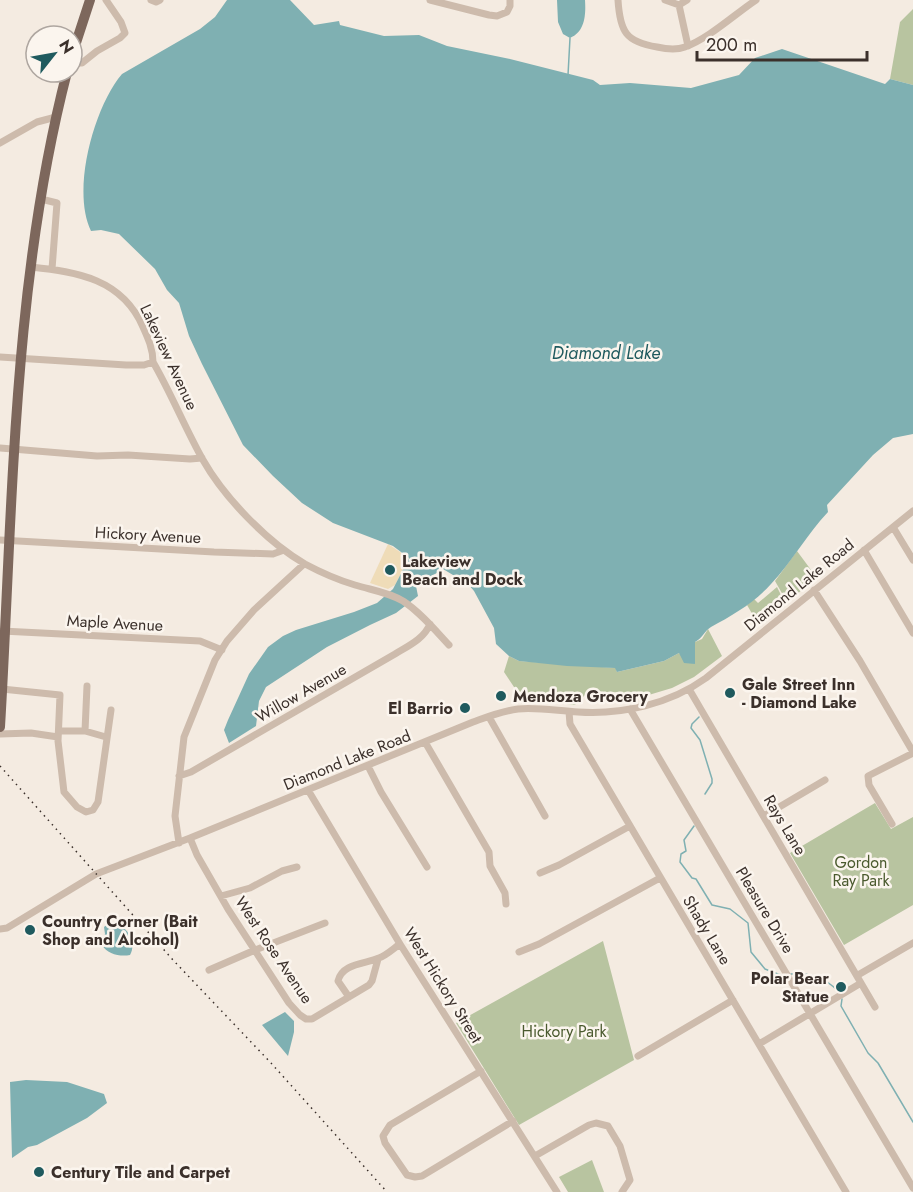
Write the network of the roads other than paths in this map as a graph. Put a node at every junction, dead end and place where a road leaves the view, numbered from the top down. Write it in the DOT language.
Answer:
graph roads {
  1 [pos="90,0"];
  2 [pos="106,0"];
  3 [pos="151,0"];
  4 [pos="160,0"];
  5 [pos="430,0"];
  6 [pos="510,0"];
  7 [pos="618,0"];
  8 [pos="665,0"];
  9 [pos="687,0"];
  10 [pos="756,0"];
  11 [pos="679,5"];
  12 [pos="82,24"];
  13 [pos="688,46"];
  14 [pos="84,61"];
  15 [pos="64,84"];
  16 [pos="56,117"];
  17 [pos="0,143"];
  18 [pos="41,199"];
  19 [pos="31,267"];
  20 [pos="52,269"];
  21 [pos="0,357"];
  22 [pos="22,358"];
  23 [pos="153,362"];
  24 [pos="0,448"];
  25 [pos="15,448"];
  26 [pos="201,458"];
  27 [pos="913,511"];
  28 [pos="892,527"];
  29 [pos="5,541"];
  30 [pos="284,550"];
  31 [pos="864,550"];
  32 [pos="913,560"];
  33 [pos="304,564"];
  34 [pos="814,590"];
  35 [pos="429,624"];
  36 [pos="3,631"];
  37 [pos="913,633"];
  38 [pos="449,645"];
  39 [pos="222,650"];
  40 [pos="87,686"];
  41 [pos="2,689"];
  42 [pos="689,689"];
  43 [pos="630,709"];
  44 [pos="111,710"];
  45 [pos="569,712"];
  46 [pos="489,717"];
  47 [pos="0,727"];
  48 [pos="85,731"];
  49 [pos="0,734"];
  50 [pos="58,734"];
  51 [pos="106,737"];
  52 [pos="425,742"];
  53 [pos="913,752"];
  54 [pos="368,766"];
  55 [pos="179,776"];
  56 [pos="825,780"];
  57 [pos="308,790"];
  58 [pos="546,816"];
  59 [pos="764,816"];
  60 [pos="892,824"];
  61 [pos="630,826"];
  62 [pos="190,838"];
  63 [pos="179,843"];
  64 [pos="297,867"];
  65 [pos="427,867"];
  66 [pos="540,873"];
  67 [pos="660,878"];
  68 [pos="221,896"];
  69 [pos="506,904"];
  70 [pos="325,923"];
  71 [pos="0,929"];
  72 [pos="913,943"];
  73 [pos="400,944"];
  74 [pos="255,950"];
  75 [pos="519,952"];
  76 [pos="378,959"];
  77 [pos="209,970"];
  78 [pos="858,975"];
  79 [pos="861,983"];
  80 [pos="349,997"];
  81 [pos="733,1000"];
  82 [pos="875,1006"];
  83 [pos="810,1014"];
  84 [pos="759,1044"];
  85 [pos="638,1056"];
  86 [pos="481,1071"];
  87 [pos="513,1121"];
  88 [pos="535,1155"];
  89 [pos="913,1188"];
  90 [pos="554,1191"];
  91 [pos="622,1192"];
  92 [pos="846,1192"];
  1 -- 12 [label="main road"];
  2 -- 14 [label="street"];
  3 -- 4 [label="street"];
  5 -- 6 [label="street"];
  7 -- 13 [label="street"];
  8 -- 11 [label="street"];
  9 -- 11 [label="street"];
  10 -- 13 [label="street"];
  11 -- 13 [label="street"];
  15 -- 16 [label="main road"];
  16 -- 17 [label="street"];
  16 -- 18 [label="main road"];
  18 -- 19 [label="main road"];
  18 -- 20 [label="street"];
  19 -- 20 [label="street, Lakeview Avenue"];
  19 -- 22 [label="main road"];
  20 -- 23 [label="street, Lakeview Avenue"];
  21 -- 22 [label="street"];
  22 -- 23 [label="street"];
  22 -- 25 [label="main road"];
  23 -- 26 [label="street, Lakeview Avenue"];
  24 -- 25 [label="street"];
  25 -- 26 [label="street"];
  25 -- 29 [label="main road"];
  26 -- 30 [label="street, Lakeview Avenue"];
  27 -- 28 [label="street, Diamond Lake Road"];
  28 -- 31 [label="street, Diamond Lake Road"];
  28 -- 32 [label="street"];
  29 -- 30 [label="street, Hickory Avenue"];
  29 -- 36 [label="main road"];
  30 -- 33 [label="street, Lakeview Avenue"];
  31 -- 34 [label="street, Diamond Lake Road"];
  31 -- 37 [label="street"];
  33 -- 35 [label="street, Lakeview Avenue"];
  33 -- 39 [label="street"];
  34 -- 42 [label="street, Diamond Lake Road"];
  34 -- 53 [label="street"];
  35 -- 38 [label="street, Lakeview Avenue"];
  35 -- 55 [label="street, Willow Avenue"];
  36 -- 39 [label="street, Maple Avenue"];
  36 -- 41 [label="main road"];
  39 -- 55 [label="street"];
  40 -- 48 [label="street"];
  41 -- 47 [label="main road"];
  41 -- 50 [label="street"];
  42 -- 43 [label="street, Diamond Lake Road"];
  42 -- 59 [label="street, Rays Lane"];
  43 -- 45 [label="street, Diamond Lake Road"];
  43 -- 83 [label="street, Pleasure Drive"];
  44 -- 51 [label="street"];
  45 -- 46 [label="street, Diamond Lake Road"];
  45 -- 61 [label="street, Shady Lane"];
  46 -- 52 [label="street, Diamond Lake Road"];
  46 -- 58 [label="street"];
  48 -- 50 [label="street"];
  48 -- 51 [label="street"];
  49 -- 50 [label="street"];
  50 -- 51 [label="street"];
  52 -- 54 [label="street, Diamond Lake Road"];
  52 -- 69 [label="street"];
  53 -- 60 [label="street"];
  54 -- 57 [label="street, Diamond Lake Road"];
  54 -- 65 [label="street"];
  55 -- 63 [label="street"];
  56 -- 59 [label="street"];
  57 -- 62 [label="street, Diamond Lake Road"];
  57 -- 73 [label="street, West Hickory Street"];
  59 -- 78 [label="street, Rays Lane"];
  61 -- 66 [label="street"];
  61 -- 67 [label="street, Shady Lane"];
  62 -- 63 [label="street, Diamond Lake Road"];
  62 -- 68 [label="street, West Rose Avenue"];
  63 -- 71 [label="street, Diamond Lake Road"];
  64 -- 68 [label="street"];
  67 -- 75 [label="street"];
  67 -- 81 [label="street, Shady Lane"];
  68 -- 74 [label="street, West Rose Avenue"];
  70 -- 74 [label="street"];
  72 -- 78 [label="street"];
  73 -- 76 [label="street"];
  73 -- 86 [label="street, West Hickory Street"];
  74 -- 77 [label="street"];
  74 -- 80 [label="street, West Rose Avenue"];
  76 -- 80 [label="street, West Rose Avenue"];
  76 -- 80 [label="street"];
  78 -- 79 [label="street, Rays Lane"];
  79 -- 82 [label="street"];
  79 -- 83 [label="street"];
  81 -- 84 [label="street, Shady Lane"];
  81 -- 85 [label="street"];
  83 -- 84 [label="street"];
  83 -- 89 [label="street, Pleasure Drive"];
  84 -- 92 [label="street, Shady Lane"];
  86 -- 87 [label="street, West Hickory Street"];
  86 -- 87 [label="street"];
  87 -- 88 [label="street, West Hickory Street"];
  88 -- 90 [label="street, West Hickory Street"];
  88 -- 91 [label="street"];
}
